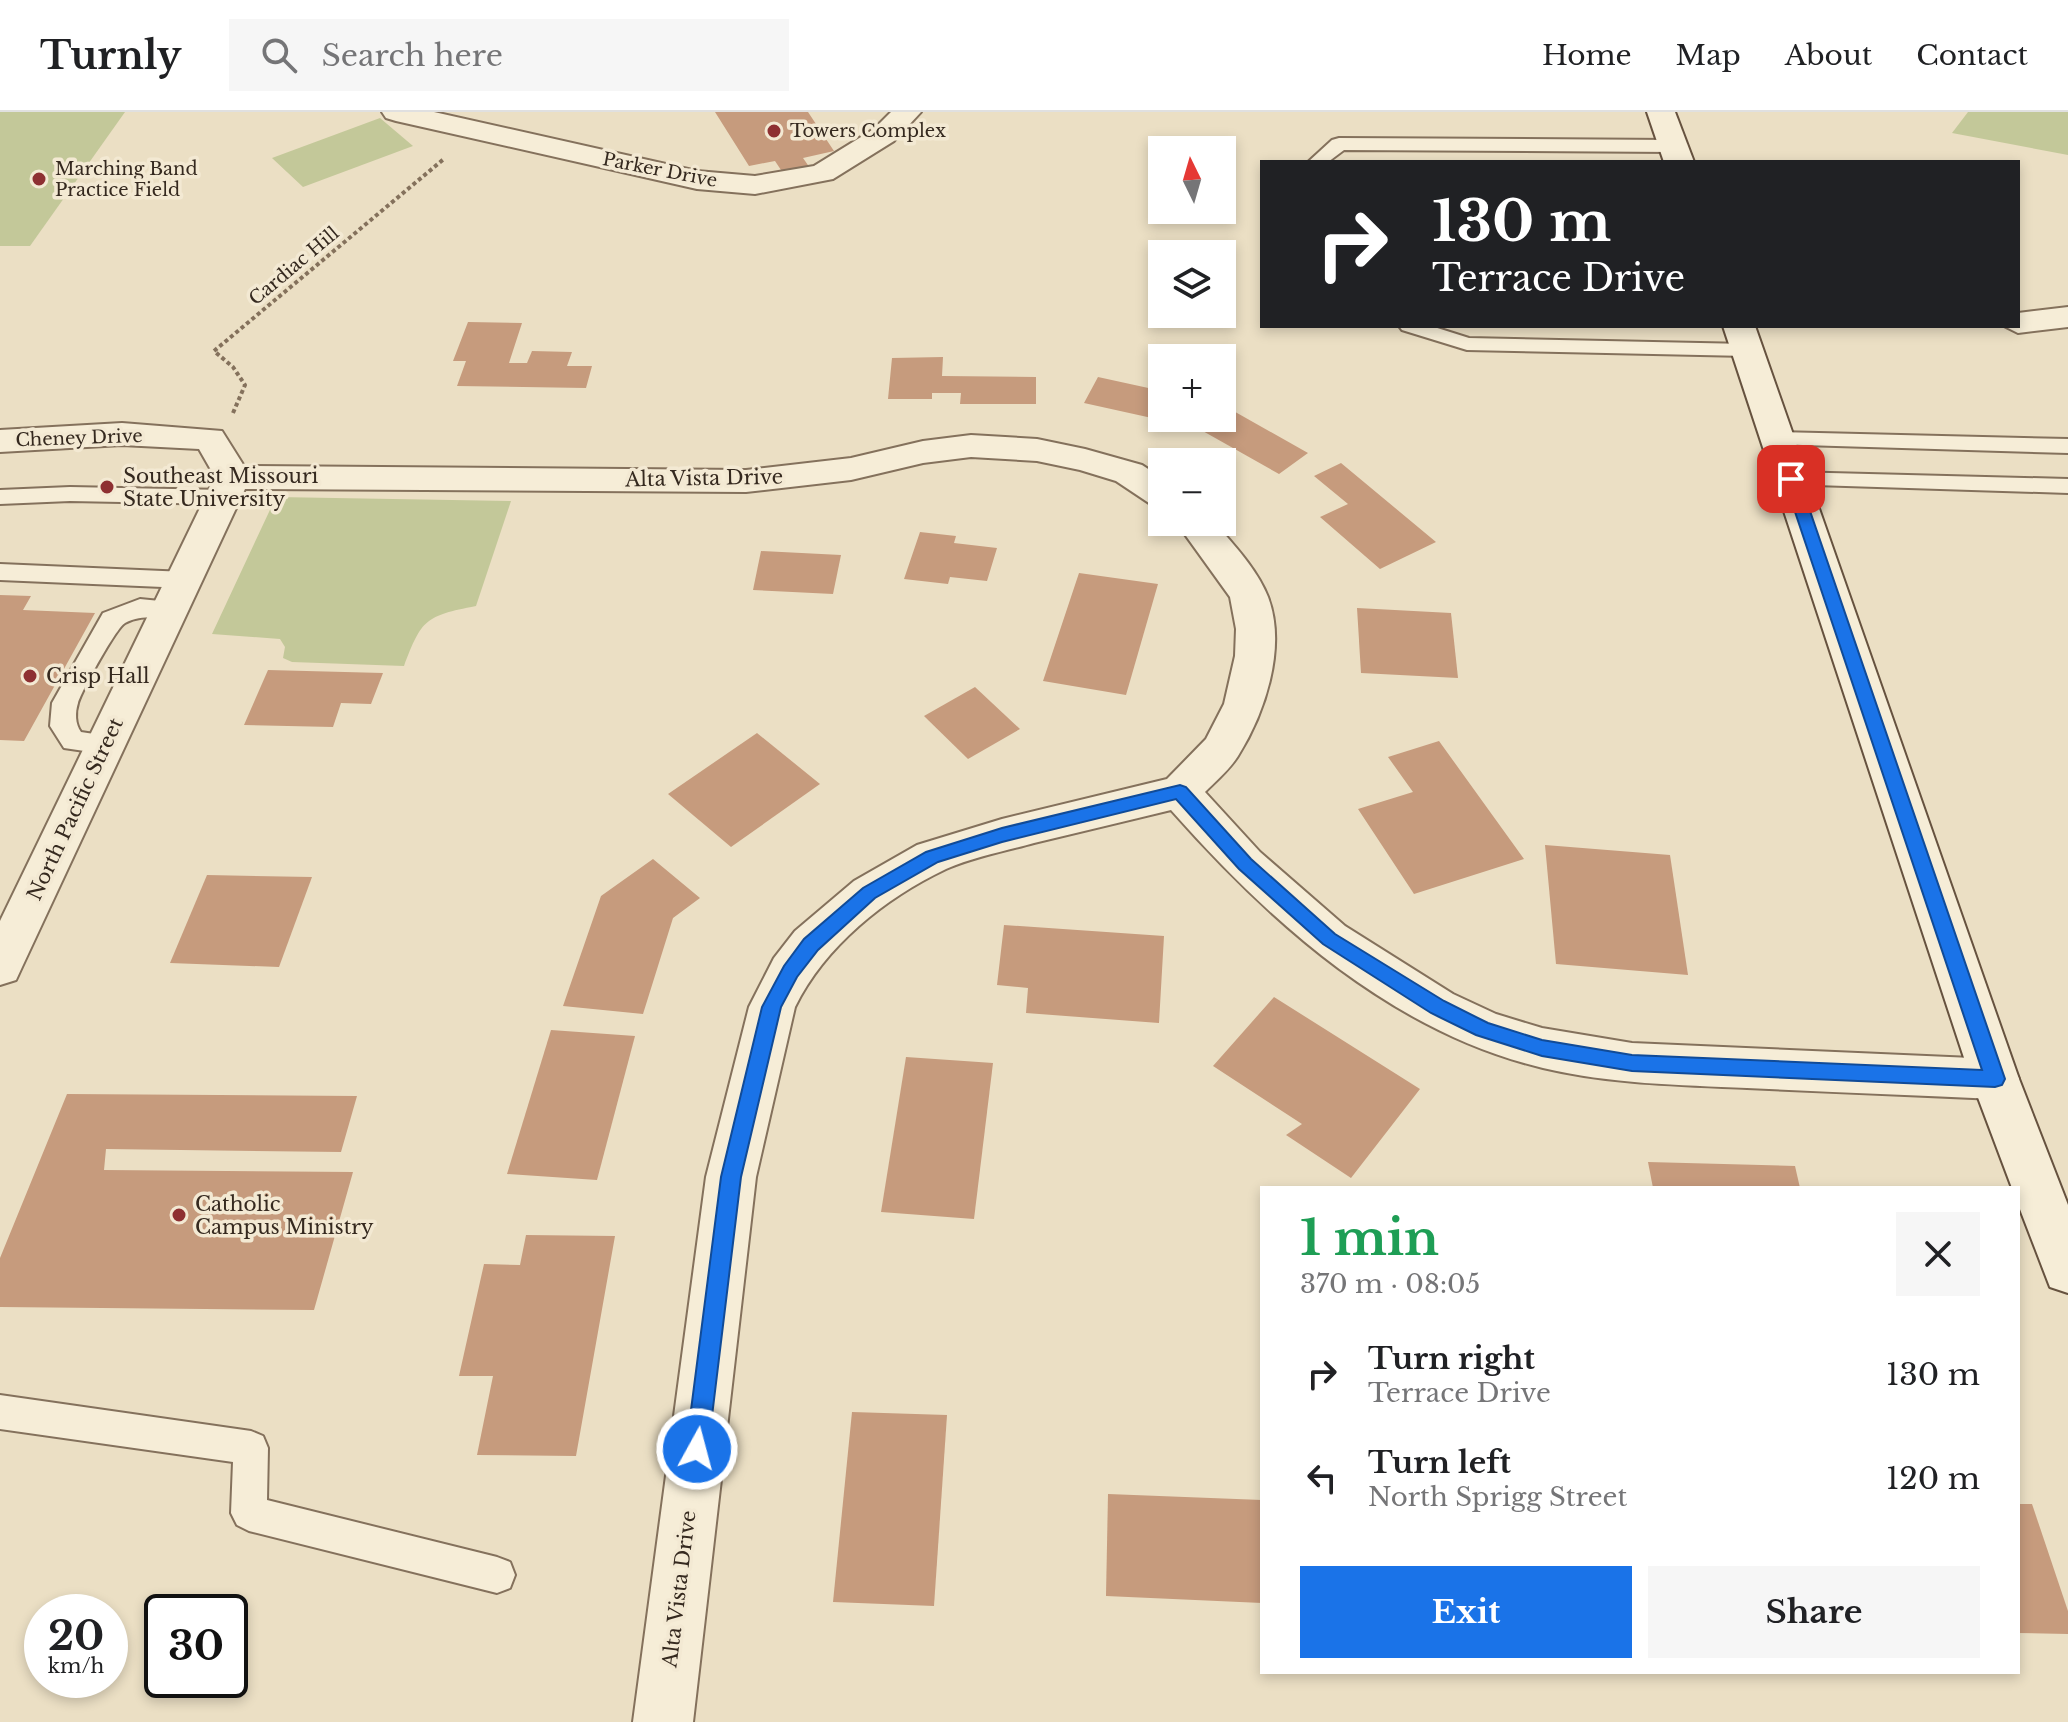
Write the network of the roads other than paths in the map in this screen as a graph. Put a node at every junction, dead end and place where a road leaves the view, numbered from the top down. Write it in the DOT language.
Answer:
graph roads {
  1 [pos="396,112"];
  2 [pos="907,112"];
  3 [pos="1661,112"];
  4 [pos="1376,153"];
  5 [pos="1497,154"];
  6 [pos="1676,154"];
  7 [pos="1319,160"];
  8 [pos="2068,317"];
  9 [pos="2020,323"];
  10 [pos="1415,328"];
  11 [pos="1743,338"];
  12 [pos="1778,439"];
  13 [pos="0,441"];
  14 [pos="2068,446"];
  15 [pos="1791,479"];
  16 [pos="1148,486"];
  17 [pos="2068,486"];
  18 [pos="228,487"];
  19 [pos="0,497"];
  20 [pos="1205,536"];
  21 [pos="0,572"];
  22 [pos="178,594"];
  23 [pos="105,744"];
  24 [pos="1180,792"];
  25 [pos="0,967"];
  26 [pos="1995,1079"];
  27 [pos="2068,1270"];
  28 [pos="0,1412"];
  29 [pos="497,1575"];
  30 [pos="663,1722"];
  1 -- 2 [label="street, Parker Drive"];
  3 -- 6 [label="street"];
  4 -- 5 [label="lane"];
  4 -- 7 [label="lane"];
  5 -- 6 [label="lane"];
  8 -- 9 [label="street"];
  10 -- 11 [label="lane"];
  11 -- 12 [label="street"];
  12 -- 14 [label="lane"];
  12 -- 15 [label="street"];
  13 -- 18 [label="street, Cheney Drive"];
  15 -- 17 [label="lane"];
  15 -- 26 [label="street"];
  16 -- 18 [label="street, Alta Vista Drive"];
  18 -- 19 [label="lane"];
  18 -- 22 [label="street, North Pacific Street"];
  20 -- 24 [label="street"];
  21 -- 22 [label="lane"];
  22 -- 23 [label="street, North Pacific Street"];
  22 -- 23 [label="lane"];
  23 -- 25 [label="street, North Pacific Street"];
  24 -- 26 [label="street"];
  24 -- 30 [label="street, Alta Vista Drive"];
  26 -- 27 [label="street"];
  28 -- 29 [label="lane"];
}
